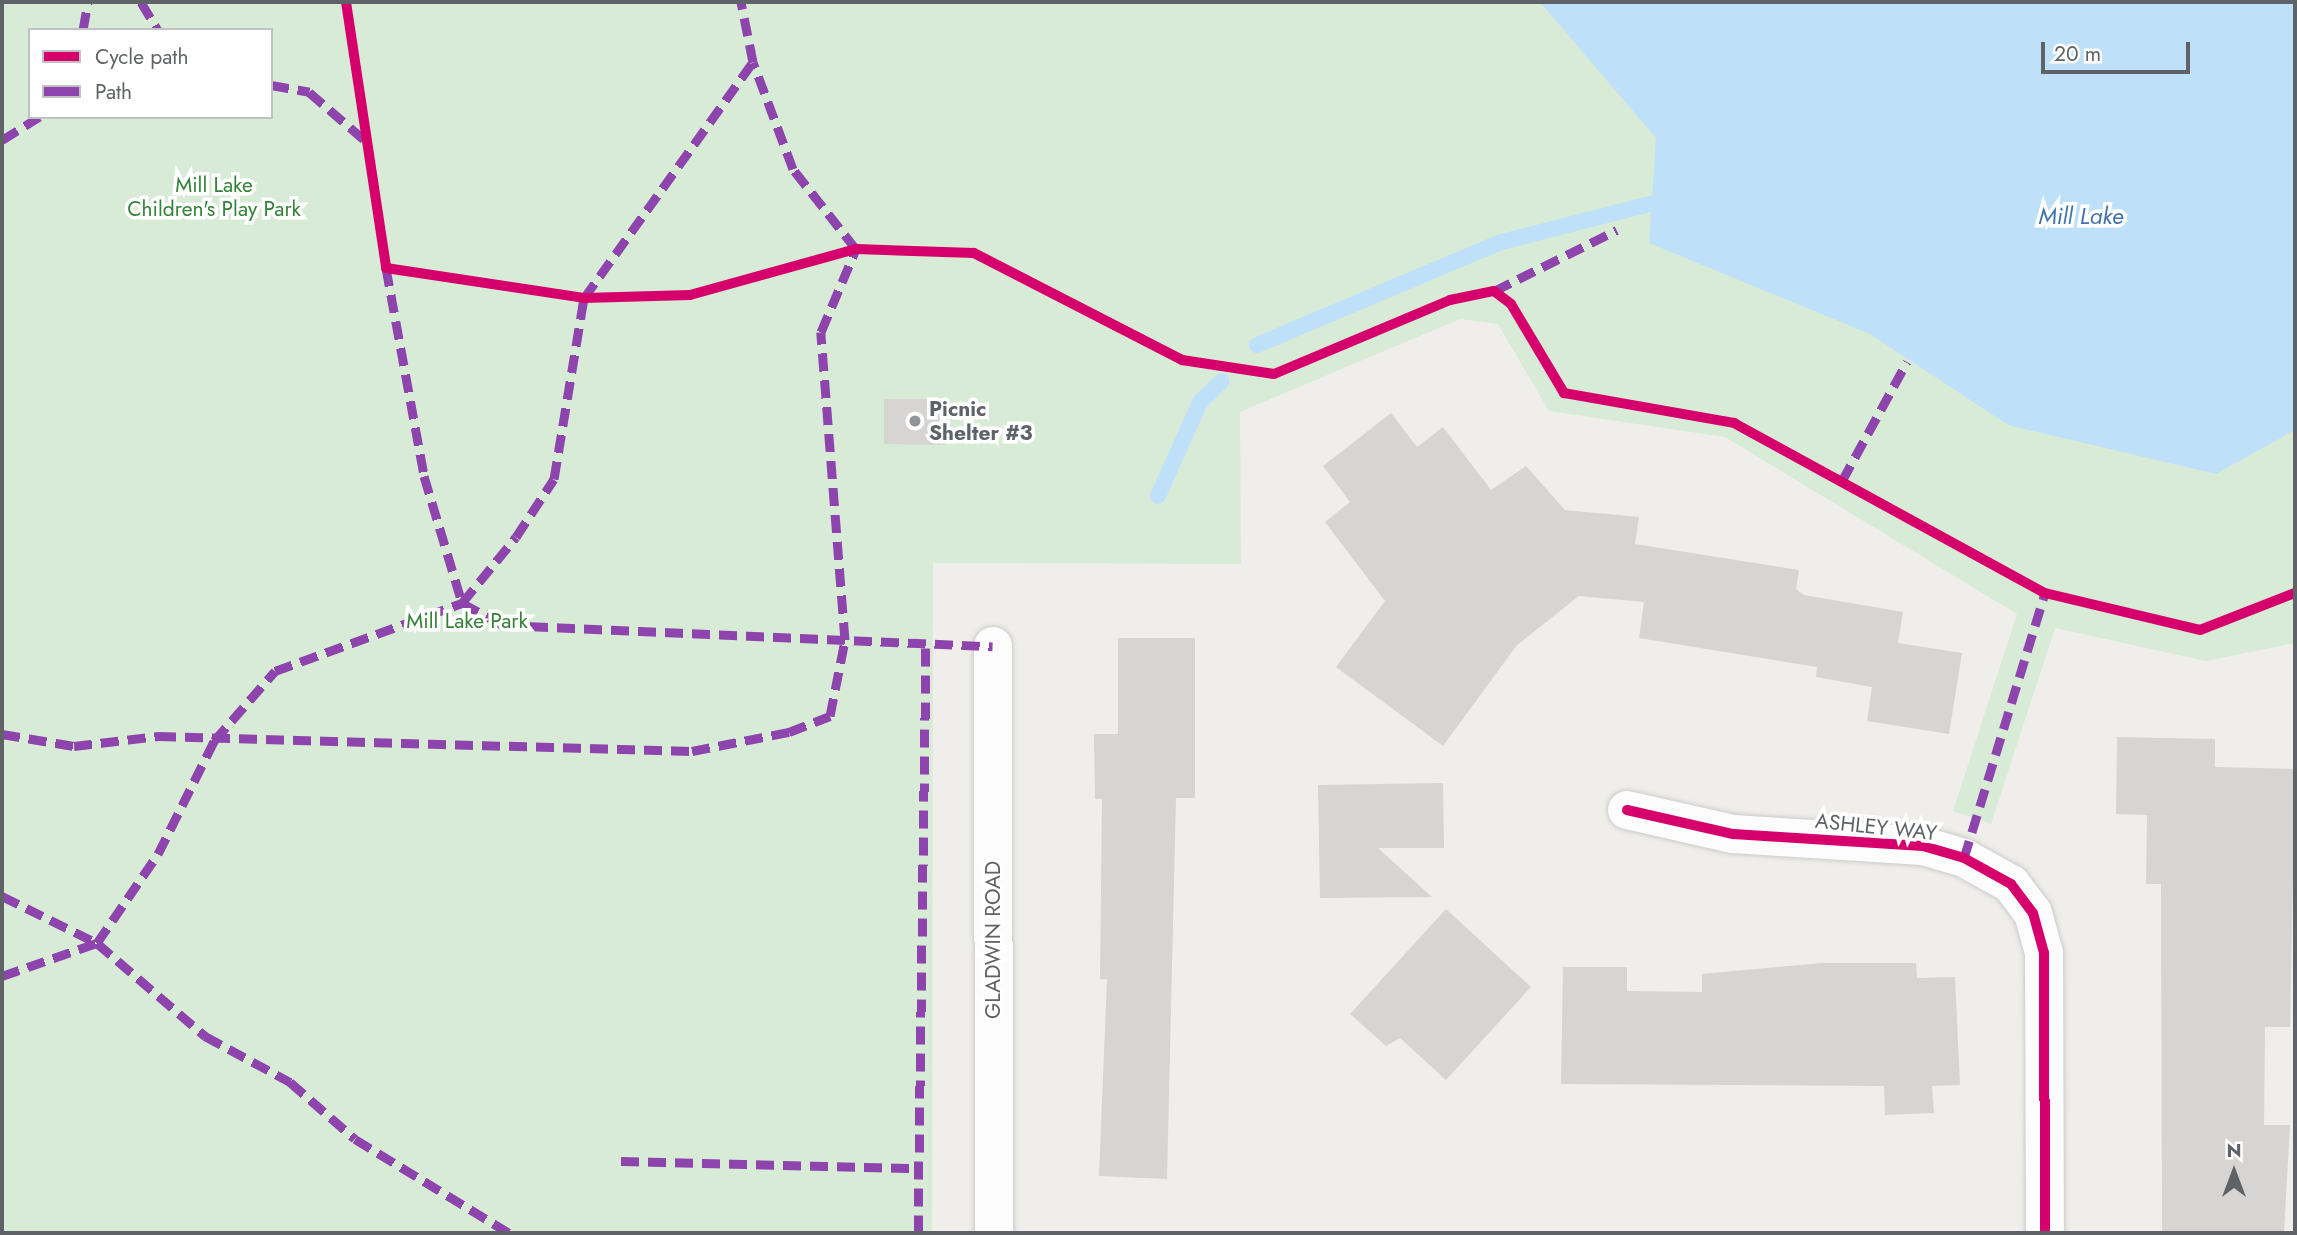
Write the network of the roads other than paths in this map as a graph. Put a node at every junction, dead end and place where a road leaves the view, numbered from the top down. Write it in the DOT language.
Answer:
graph roads {
  1 [pos="993,646"];
  2 [pos="1627,810"];
  3 [pos="994,1233"];
  4 [pos="2045,1233"];
  1 -- 3 [label="street, GLADWIN ROAD"];
  2 -- 4 [label="street, ASHLEY WAY"];
}
